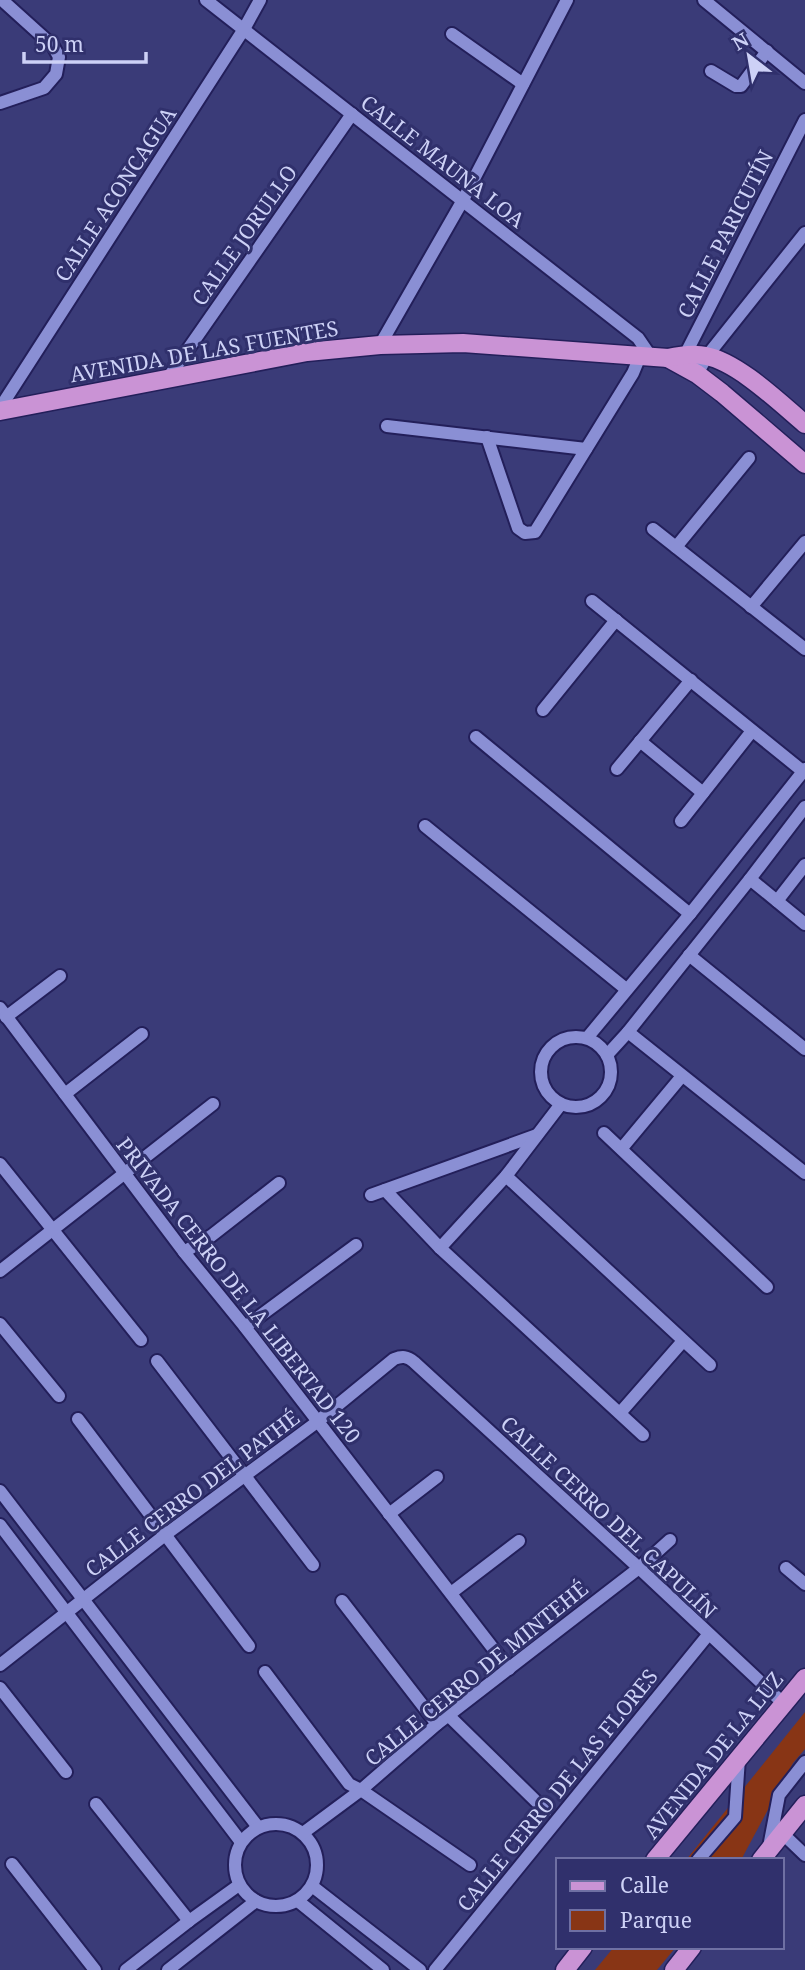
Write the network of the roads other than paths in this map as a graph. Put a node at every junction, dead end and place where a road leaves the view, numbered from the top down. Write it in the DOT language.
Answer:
graph roads {
  1 [pos="2,0"];
  2 [pos="206,0"];
  3 [pos="260,0"];
  4 [pos="567,0"];
  5 [pos="704,0"];
  6 [pos="244,29"];
  7 [pos="452,34"];
  8 [pos="767,51"];
  9 [pos="711,71"];
  10 [pos="805,83"];
  11 [pos="523,84"];
  12 [pos="0,103"];
  13 [pos="352,114"];
  14 [pos="805,120"];
  15 [pos="463,200"];
  16 [pos="805,233"];
  17 [pos="380,345"];
  18 [pos="707,356"];
  19 [pos="665,358"];
  20 [pos="697,374"];
  21 [pos="168,378"];
  22 [pos="0,409"];
  23 [pos="805,424"];
  24 [pos="387,426"];
  25 [pos="487,437"];
  26 [pos="586,449"];
  27 [pos="749,458"];
  28 [pos="805,464"];
  29 [pos="653,529"];
  30 [pos="804,545"];
  31 [pos="676,547"];
  32 [pos="592,601"];
  33 [pos="751,607"];
  34 [pos="616,620"];
  35 [pos="805,649"];
  36 [pos="691,680"];
  37 [pos="543,710"];
  38 [pos="752,731"];
  39 [pos="476,737"];
  40 [pos="640,741"];
  41 [pos="617,768"];
  42 [pos="804,771"];
  43 [pos="703,793"];
  44 [pos="805,807"];
  45 [pos="681,821"];
  46 [pos="425,826"];
  47 [pos="805,865"];
  48 [pos="750,879"];
  49 [pos="777,901"];
  50 [pos="690,914"];
  51 [pos="805,924"];
  52 [pos="689,955"];
  53 [pos="60,976"];
  54 [pos="626,989"];
  55 [pos="3,1013"];
  56 [pos="628,1032"];
  57 [pos="142,1034"];
  58 [pos="586,1038"];
  59 [pos="805,1049"];
  60 [pos="607,1055"];
  61 [pos="682,1076"];
  62 [pos="65,1094"];
  63 [pos="213,1104"];
  64 [pos="561,1104"];
  65 [pos="604,1133"];
  66 [pos="538,1135"];
  67 [pos="622,1148"];
  68 [pos="0,1164"];
  69 [pos="805,1173"];
  70 [pos="124,1174"];
  71 [pos="506,1176"];
  72 [pos="279,1183"];
  73 [pos="385,1190"];
  74 [pos="371,1195"];
  75 [pos="53,1229"];
  76 [pos="356,1245"];
  77 [pos="440,1248"];
  78 [pos="184,1252"];
  79 [pos="0,1270"];
  80 [pos="767,1287"];
  81 [pos="0,1324"];
  82 [pos="245,1327"];
  83 [pos="141,1340"];
  84 [pos="683,1341"];
  85 [pos="409,1357"];
  86 [pos="158,1361"];
  87 [pos="709,1366"];
  88 [pos="60,1396"];
  89 [pos="620,1413"];
  90 [pos="78,1419"];
  91 [pos="317,1422"];
  92 [pos="643,1435"];
  93 [pos="243,1475"];
  94 [pos="437,1477"];
  95 [pos="0,1491"];
  96 [pos="389,1514"];
  97 [pos="0,1525"];
  98 [pos="164,1535"];
  99 [pos="670,1540"];
  100 [pos="519,1541"];
  101 [pos="313,1566"];
  102 [pos="639,1568"];
  103 [pos="786,1569"];
  104 [pos="805,1584"];
  105 [pos="451,1594"];
  106 [pos="83,1600"];
  107 [pos="342,1601"];
  108 [pos="68,1612"];
  109 [pos="708,1635"];
  110 [pos="249,1646"];
  111 [pos="0,1665"];
  112 [pos="509,1668"];
  113 [pos="265,1672"];
  114 [pos="805,1678"];
  115 [pos="0,1688"];
  116 [pos="784,1704"];
  117 [pos="448,1715"];
  118 [pos="437,1724"];
  119 [pos="740,1758"];
  120 [pos="805,1762"];
  121 [pos="66,1772"];
  122 [pos="362,1790"];
  123 [pos="96,1804"];
  124 [pos="805,1805"];
  125 [pos="546,1811"];
  126 [pos="258,1827"];
  127 [pos="303,1833"];
  128 [pos="782,1833"];
  129 [pos="241,1842"];
  130 [pos="765,1855"];
  131 [pos="805,1855"];
  132 [pos="657,1858"];
  133 [pos="700,1858"];
  134 [pos="12,1864"];
  135 [pos="470,1865"];
  136 [pos="239,1885"];
  137 [pos="312,1886"];
  138 [pos="256,1901"];
  139 [pos="298,1901"];
  140 [pos="189,1921"];
  141 [pos="581,1949"];
  142 [pos="691,1949"];
  143 [pos="95,1970"];
  144 [pos="126,1970"];
  145 [pos="168,1970"];
  146 [pos="383,1970"];
  147 [pos="420,1970"];
  148 [pos="435,1970"];
  149 [pos="565,1970"];
  150 [pos="675,1970"];
  1 -- 12 [label="street"];
  2 -- 6 [label="street, CALLE MAUNA LOA"];
  3 -- 6 [label="street, CALLE ACONCAGUA"];
  4 -- 11 [label="street"];
  5 -- 8 [label="street"];
  6 -- 13 [label="street, CALLE MAUNA LOA"];
  6 -- 22 [label="street, CALLE ACONCAGUA"];
  7 -- 11 [label="street"];
  8 -- 9 [label="street"];
  8 -- 10 [label="street"];
  11 -- 15 [label="street"];
  13 -- 15 [label="street, CALLE MAUNA LOA"];
  13 -- 21 [label="street, CALLE JORULLO"];
  14 -- 19 [label="street, CALLE PARICUTÍN"];
  15 -- 17 [label="street"];
  15 -- 19 [label="street, CALLE MAUNA LOA"];
  16 -- 18 [label="street"];
  17 -- 19 [label="main road, AVENIDA DE LAS FUENTES"];
  17 -- 21 [label="main road, AVENIDA DE LAS FUENTES"];
  18 -- 19 [label="main road, AVENIDA DE LAS FUENTES"];
  18 -- 20 [label="street"];
  18 -- 23 [label="main road, AVENIDA DE LAS FUENTES"];
  19 -- 20 [label="main road, AVENIDA DE LAS FUENTES"];
  19 -- 26 [label="street, CALLE PARICUTÍN"];
  20 -- 28 [label="main road, AVENIDA DE LAS FUENTES"];
  21 -- 22 [label="main road, AVENIDA DE LAS FUENTES"];
  24 -- 25 [label="street"];
  25 -- 26 [label="street"];
  25 -- 26 [label="street, CALLE PARICUTÍN"];
  27 -- 31 [label="street"];
  29 -- 31 [label="street"];
  30 -- 33 [label="street"];
  31 -- 33 [label="street"];
  32 -- 34 [label="street"];
  33 -- 35 [label="street"];
  34 -- 36 [label="street"];
  34 -- 37 [label="street"];
  36 -- 38 [label="street"];
  36 -- 40 [label="street"];
  38 -- 42 [label="street"];
  38 -- 43 [label="street"];
  39 -- 50 [label="street"];
  40 -- 41 [label="street"];
  40 -- 43 [label="street"];
  42 -- 50 [label="street"];
  43 -- 45 [label="street"];
  44 -- 48 [label="street"];
  46 -- 54 [label="street"];
  47 -- 49 [label="street"];
  48 -- 49 [label="street"];
  48 -- 52 [label="street"];
  49 -- 51 [label="street"];
  50 -- 54 [label="street"];
  52 -- 56 [label="street"];
  52 -- 59 [label="street"];
  53 -- 55 [label="street"];
  54 -- 58 [label="street"];
  55 -- 62 [label="street, PRIVADA CERRO DE LA LIBERTAD 120"];
  56 -- 60 [label="street"];
  56 -- 61 [label="street"];
  57 -- 62 [label="street"];
  58 -- 60 [label="street"];
  58 -- 64 [label="street"];
  60 -- 64 [label="street"];
  61 -- 67 [label="street"];
  61 -- 69 [label="street"];
  62 -- 70 [label="street, PRIVADA CERRO DE LA LIBERTAD 120"];
  63 -- 70 [label="street"];
  64 -- 66 [label="street"];
  65 -- 67 [label="street"];
  66 -- 71 [label="street"];
  66 -- 73 [label="street"];
  67 -- 80 [label="street"];
  68 -- 75 [label="street"];
  70 -- 75 [label="street"];
  70 -- 78 [label="street, PRIVADA CERRO DE LA LIBERTAD 120"];
  71 -- 77 [label="street"];
  71 -- 84 [label="street"];
  72 -- 78 [label="street"];
  73 -- 74 [label="street"];
  73 -- 77 [label="street"];
  75 -- 79 [label="street"];
  75 -- 83 [label="street"];
  76 -- 82 [label="street"];
  77 -- 89 [label="street"];
  78 -- 82 [label="street, PRIVADA CERRO DE LA LIBERTAD 120"];
  81 -- 88 [label="street"];
  82 -- 91 [label="street, PRIVADA CERRO DE LA LIBERTAD 120"];
  84 -- 87 [label="street"];
  84 -- 89 [label="street"];
  85 -- 91 [label="street, CALLE CERRO DEL PATHÉ"];
  85 -- 102 [label="street, CALLE CERRO DEL CAPULÍN"];
  86 -- 93 [label="street"];
  89 -- 92 [label="street"];
  90 -- 98 [label="street"];
  91 -- 93 [label="street, CALLE CERRO DEL PATHÉ"];
  91 -- 96 [label="street, PRIVADA CERRO DE LA LIBERTAD 120"];
  93 -- 98 [label="street, CALLE CERRO DEL PATHÉ"];
  93 -- 101 [label="street"];
  94 -- 96 [label="street"];
  95 -- 106 [label="street"];
  96 -- 105 [label="street, PRIVADA CERRO DE LA LIBERTAD 120"];
  97 -- 108 [label="street"];
  98 -- 106 [label="street, CALLE CERRO DEL PATHÉ"];
  98 -- 110 [label="street"];
  99 -- 102 [label="street, CALLE CERRO DE MINTEHÉ"];
  100 -- 105 [label="street"];
  102 -- 109 [label="street, CALLE CERRO DEL CAPULÍN"];
  102 -- 112 [label="street, CALLE CERRO DE MINTEHÉ"];
  103 -- 104 [label="street"];
  105 -- 112 [label="street, PRIVADA CERRO DE LA LIBERTAD 120"];
  106 -- 108 [label="street, CALLE CERRO DEL PATHÉ"];
  106 -- 126 [label="street"];
  107 -- 118 [label="street"];
  108 -- 111 [label="street, CALLE CERRO DEL PATHÉ"];
  108 -- 129 [label="street"];
  109 -- 116 [label="street, CALLE CERRO DEL CAPULÍN"];
  109 -- 148 [label="street, CALLE CERRO DE LAS FLORES"];
  112 -- 117 [label="street, CALLE CERRO DE MINTEHÉ"];
  113 -- 122 [label="street"];
  114 -- 116 [label="main road, AVENIDA DE LA LUZ"];
  115 -- 121 [label="street"];
  116 -- 119 [label="main road, AVENIDA DE LA LUZ"];
  117 -- 118 [label="street, CALLE CERRO DE MINTEHÉ"];
  117 -- 125 [label="street"];
  118 -- 122 [label="street, CALLE CERRO DE MINTEHÉ"];
  119 -- 132 [label="main road, AVENIDA DE LA LUZ"];
  119 -- 133 [label="street"];
  120 -- 130 [label="street"];
  122 -- 127 [label="street, CALLE CERRO DE MINTEHÉ"];
  122 -- 135 [label="street"];
  123 -- 140 [label="street"];
  124 -- 128 [label="main road"];
  126 -- 127 [label="street"];
  126 -- 129 [label="street"];
  127 -- 137 [label="street"];
  128 -- 130 [label="main road"];
  128 -- 131 [label="street"];
  129 -- 136 [label="street"];
  134 -- 143 [label="street"];
  136 -- 138 [label="street"];
  136 -- 140 [label="street"];
  137 -- 139 [label="street"];
  137 -- 147 [label="street"];
  138 -- 139 [label="street"];
  138 -- 145 [label="street"];
  139 -- 146 [label="street"];
  140 -- 144 [label="street"];
  141 -- 149 [label="main road"];
  142 -- 150 [label="main road"];
}
